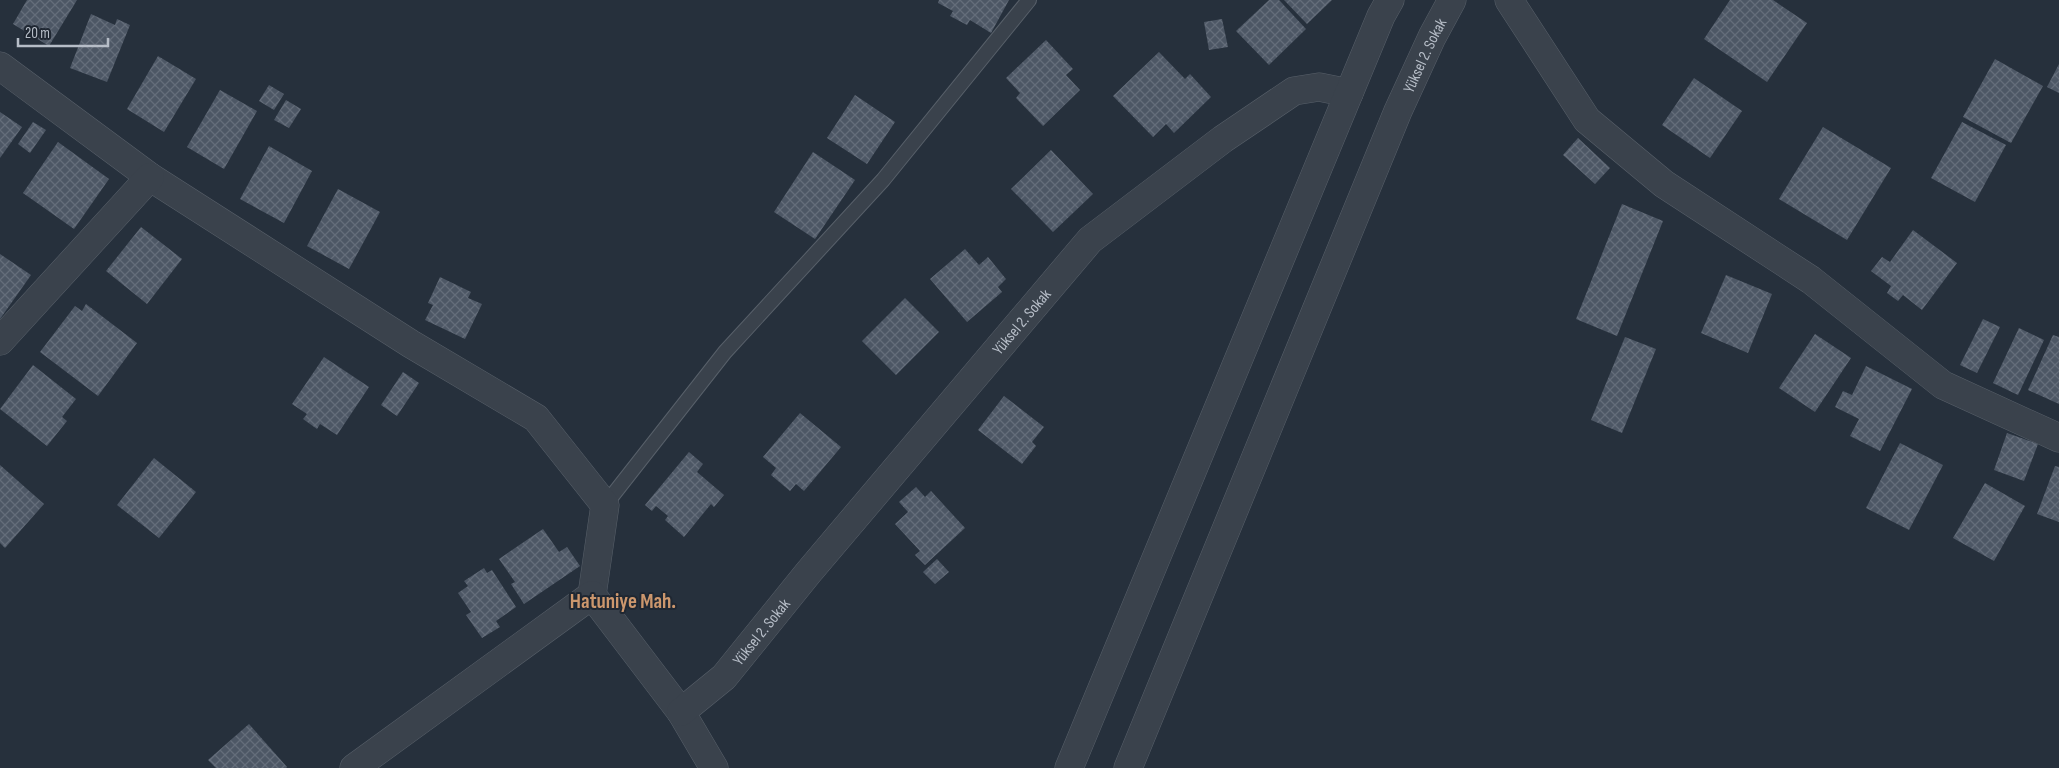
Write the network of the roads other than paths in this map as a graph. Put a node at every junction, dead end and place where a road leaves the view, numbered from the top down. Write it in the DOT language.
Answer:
graph roads {
  1 [pos="1029,0"];
  2 [pos="1390,0"];
  3 [pos="1452,0"];
  4 [pos="1509,0"];
  5 [pos="0,66"];
  6 [pos="1349,93"];
  7 [pos="150,177"];
  8 [pos="0,341"];
  9 [pos="2059,438"];
  10 [pos="605,506"];
  11 [pos="592,595"];
  12 [pos="681,712"];
  13 [pos="354,768"];
  14 [pos="714,768"];
  15 [pos="1069,768"];
  16 [pos="1128,768"];
  1 -- 10 [label="lane"];
  2 -- 6 [label="street"];
  3 -- 16 [label="street, Yüksel 2. Sokak"];
  4 -- 9 [label="street"];
  5 -- 7 [label="street"];
  6 -- 12 [label="street, Yüksel 2. Sokak"];
  6 -- 15 [label="street"];
  7 -- 8 [label="street"];
  7 -- 10 [label="street"];
  10 -- 11 [label="street"];
  11 -- 12 [label="street"];
  11 -- 13 [label="street"];
  12 -- 14 [label="street"];
}
